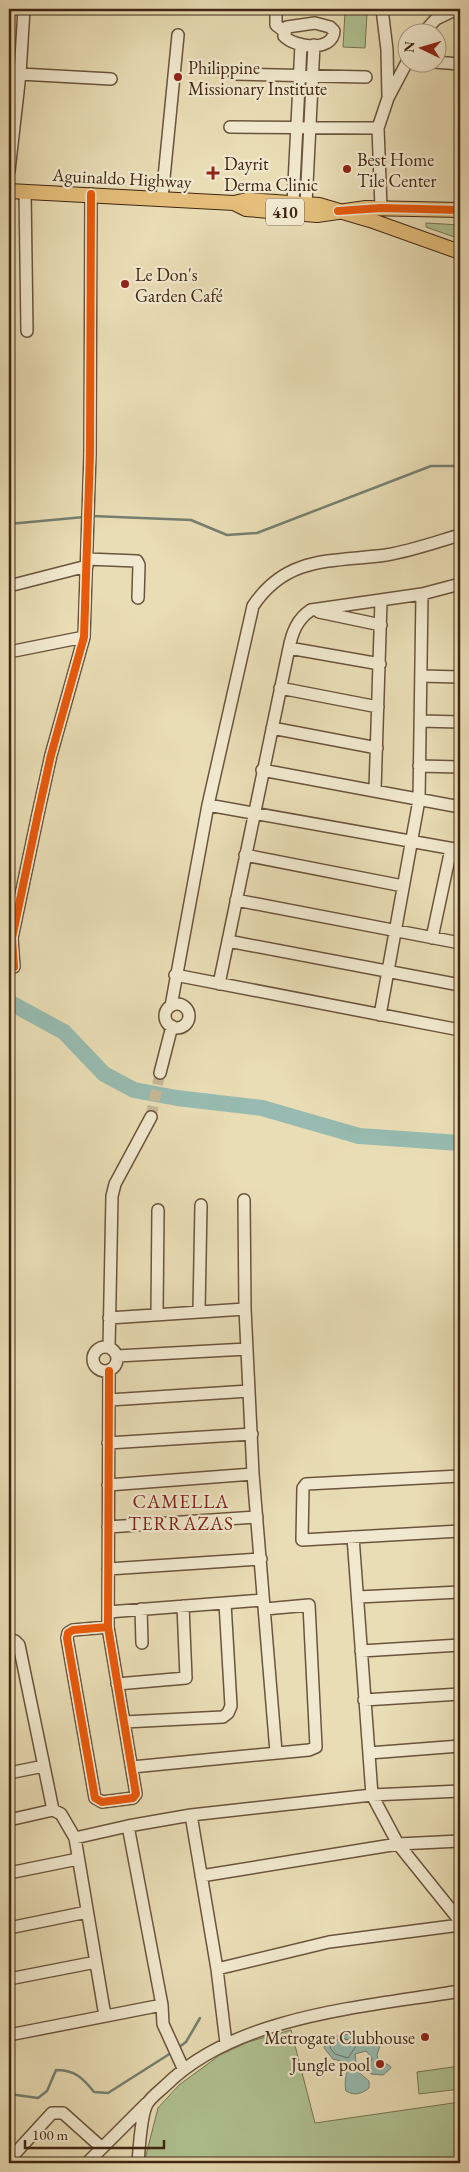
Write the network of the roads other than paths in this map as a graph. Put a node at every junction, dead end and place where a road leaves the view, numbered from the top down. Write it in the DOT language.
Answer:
graph roads {
  1 [pos="24,9"];
  2 [pos="276,9"];
  3 [pos="382,9"];
  4 [pos="457,9"];
  5 [pos="433,22"];
  6 [pos="284,31"];
  7 [pos="178,35"];
  8 [pos="301,45"];
  9 [pos="314,45"];
  10 [pos="446,63"];
  11 [pos="460,64"];
  12 [pos="402,72"];
  13 [pos="20,74"];
  14 [pos="234,74"];
  15 [pos="300,76"];
  16 [pos="312,76"];
  17 [pos="366,77"];
  18 [pos="111,80"];
  19 [pos="388,98"];
  20 [pos="230,127"];
  21 [pos="297,128"];
  22 [pos="310,128"];
  23 [pos="378,128"];
  24 [pos="10,145"];
  25 [pos="9,171"];
  26 [pos="9,191"];
  27 [pos="25,191"];
  28 [pos="91,194"];
  29 [pos="162,198"];
  30 [pos="234,203"];
  31 [pos="300,204"];
  32 [pos="381,208"];
  33 [pos="460,210"];
  34 [pos="338,211"];
  35 [pos="460,252"];
  36 [pos="27,331"];
  37 [pos="460,535"];
  38 [pos="87,562"];
  39 [pos="460,584"];
  40 [pos="9,586"];
  41 [pos="422,594"];
  42 [pos="138,598"];
  43 [pos="381,601"];
  44 [pos="311,610"];
  45 [pos="381,625"];
  46 [pos="84,637"];
  47 [pos="288,648"];
  48 [pos="9,652"];
  49 [pos="380,664"];
  50 [pos="421,676"];
  51 [pos="460,677"];
  52 [pos="280,688"];
  53 [pos="378,707"];
  54 [pos="420,721"];
  55 [pos="460,722"];
  56 [pos="272,728"];
  57 [pos="377,748"];
  58 [pos="419,766"];
  59 [pos="460,767"];
  60 [pos="262,770"];
  61 [pos="375,790"];
  62 [pos="419,800"];
  63 [pos="208,805"];
  64 [pos="460,807"];
  65 [pos="254,812"];
  66 [pos="411,841"];
  67 [pos="455,849"];
  68 [pos="245,855"];
  69 [pos="403,886"];
  70 [pos="236,900"];
  71 [pos="395,930"];
  72 [pos="432,938"];
  73 [pos="228,941"];
  74 [pos="460,943"];
  75 [pos="14,967"];
  76 [pos="388,970"];
  77 [pos="175,975"];
  78 [pos="219,984"];
  79 [pos="460,985"];
  80 [pos="171,1006"];
  81 [pos="380,1015"];
  82 [pos="172,1026"];
  83 [pos="460,1030"];
  84 [pos="160,1073"];
  85 [pos="151,1117"];
  86 [pos="244,1200"];
  87 [pos="201,1205"];
  88 [pos="158,1210"];
  89 [pos="245,1309"];
  90 [pos="199,1311"];
  91 [pos="157,1314"];
  92 [pos="109,1318"];
  93 [pos="109,1347"];
  94 [pos="247,1349"];
  95 [pos="117,1356"];
  96 [pos="109,1371"];
  97 [pos="249,1391"];
  98 [pos="109,1400"];
  99 [pos="252,1434"];
  100 [pos="108,1443"];
  101 [pos="253,1474"];
  102 [pos="460,1476"];
  103 [pos="108,1484"];
  104 [pos="257,1517"];
  105 [pos="108,1528"];
  106 [pos="460,1531"];
  107 [pos="353,1537"];
  108 [pos="261,1559"];
  109 [pos="108,1569"];
  110 [pos="460,1592"];
  111 [pos="358,1597"];
  112 [pos="225,1603"];
  113 [pos="264,1604"];
  114 [pos="183,1606"];
  115 [pos="141,1609"];
  116 [pos="108,1612"];
  117 [pos="108,1626"];
  118 [pos="9,1640"];
  119 [pos="142,1643"];
  120 [pos="460,1645"];
  121 [pos="361,1650"];
  122 [pos="117,1684"];
  123 [pos="460,1694"];
  124 [pos="364,1700"];
  125 [pos="124,1722"];
  126 [pos="460,1746"];
  127 [pos="276,1752"];
  128 [pos="369,1754"];
  129 [pos="44,1766"];
  130 [pos="132,1766"];
  131 [pos="9,1773"];
  132 [pos="460,1791"];
  133 [pos="372,1795"];
  134 [pos="53,1810"];
  135 [pos="191,1815"];
  136 [pos="9,1820"];
  137 [pos="128,1826"];
  138 [pos="75,1838"];
  139 [pos="460,1841"];
  140 [pos="398,1844"];
  141 [pos="78,1859"];
  142 [pos="9,1872"];
  143 [pos="201,1876"];
  144 [pos="87,1912"];
  145 [pos="460,1923"];
  146 [pos="9,1928"];
  147 [pos="96,1962"];
  148 [pos="217,1970"];
  149 [pos="9,1979"];
  150 [pos="460,1991"];
  151 [pos="162,2005"];
  152 [pos="105,2016"];
  153 [pos="9,2035"];
  154 [pos="226,2043"];
  155 [pos="183,2068"];
  156 [pos="148,2104"];
  157 [pos="102,2147"];
  158 [pos="9,2160"];
  159 [pos="87,2163"];
  160 [pos="138,2163"];
  1 -- 13 [label="street"];
  2 -- 6 [label="street"];
  3 -- 19 [label="street"];
  4 -- 5 [label="street"];
  6 -- 8 [label="street"];
  6 -- 9 [label="street"];
  7 -- 29 [label="street"];
  8 -- 9 [label="street"];
  8 -- 15 [label="street"];
  9 -- 16 [label="street"];
  10 -- 11 [label="street"];
  12 -- 19 [label="street"];
  13 -- 18 [label="street"];
  13 -- 24 [label="street"];
  14 -- 15 [label="street"];
  15 -- 16 [label="street"];
  15 -- 21 [label="street"];
  16 -- 17 [label="street"];
  16 -- 22 [label="street"];
  19 -- 23 [label="street"];
  20 -- 21 [label="street"];
  21 -- 22 [label="street"];
  21 -- 31 [label="street"];
  22 -- 23 [label="street"];
  22 -- 31 [label="street"];
  23 -- 32 [label="street"];
  24 -- 25 [label="street"];
  26 -- 27 [label="main road, Aguinaldo Highway / 410"];
  27 -- 28 [label="main road, Aguinaldo Highway / 410"];
  27 -- 36 [label="street"];
  28 -- 29 [label="main road, Aguinaldo Highway / 410"];
  28 -- 38 [label="street"];
  29 -- 30 [label="main road, Aguinaldo Highway / 410"];
  30 -- 31 [label="main road, Aguinaldo Highway / 410"];
  30 -- 34 [label="main road, Aguinaldo Highway / 410"];
  31 -- 34 [label="main road, Aguinaldo Highway / 410"];
  32 -- 33 [label="main road, 410"];
  32 -- 34 [label="main road, 410"];
  34 -- 35 [label="main road, Aguinaldo Highway"];
  37 -- 63 [label="street"];
  38 -- 40 [label="street"];
  38 -- 42 [label="street"];
  38 -- 46 [label="street"];
  39 -- 41 [label="street"];
  41 -- 43 [label="street"];
  41 -- 50 [label="street"];
  43 -- 44 [label="street"];
  43 -- 45 [label="street"];
  44 -- 45 [label="street"];
  44 -- 47 [label="street"];
  45 -- 49 [label="street"];
  46 -- 48 [label="street"];
  46 -- 75 [label="street"];
  47 -- 49 [label="street"];
  47 -- 52 [label="street"];
  49 -- 53 [label="street"];
  50 -- 51 [label="street"];
  50 -- 54 [label="street"];
  52 -- 53 [label="street"];
  52 -- 56 [label="street"];
  53 -- 57 [label="street"];
  54 -- 55 [label="street"];
  54 -- 58 [label="street"];
  56 -- 57 [label="street"];
  56 -- 60 [label="street"];
  57 -- 61 [label="street"];
  58 -- 59 [label="street"];
  58 -- 62 [label="street"];
  60 -- 61 [label="street"];
  60 -- 65 [label="street"];
  61 -- 62 [label="street"];
  62 -- 64 [label="street"];
  62 -- 66 [label="street"];
  63 -- 65 [label="street"];
  63 -- 77 [label="street"];
  65 -- 66 [label="street"];
  65 -- 68 [label="street"];
  66 -- 67 [label="street"];
  66 -- 69 [label="street"];
  67 -- 72 [label="street"];
  68 -- 69 [label="street"];
  68 -- 70 [label="street"];
  69 -- 71 [label="street"];
  70 -- 71 [label="street"];
  70 -- 73 [label="street"];
  71 -- 72 [label="street"];
  71 -- 76 [label="street"];
  72 -- 74 [label="street"];
  73 -- 76 [label="street"];
  73 -- 78 [label="street"];
  76 -- 79 [label="street"];
  76 -- 81 [label="street"];
  77 -- 78 [label="street"];
  77 -- 80 [label="street"];
  78 -- 81 [label="street"];
  80 -- 82 [label="street"];
  80 -- 82 [label="street"];
  81 -- 83 [label="street"];
  82 -- 84 [label="street"];
  85 -- 92 [label="street"];
  86 -- 89 [label="street"];
  87 -- 90 [label="street"];
  88 -- 91 [label="street"];
  89 -- 90 [label="street"];
  89 -- 94 [label="street"];
  90 -- 91 [label="street"];
  91 -- 92 [label="street"];
  92 -- 93 [label="street"];
  93 -- 95 [label="street"];
  93 -- 96 [label="street"];
  94 -- 95 [label="street"];
  94 -- 97 [label="street"];
  95 -- 96 [label="street"];
  96 -- 98 [label="street"];
  97 -- 98 [label="street"];
  97 -- 99 [label="street"];
  98 -- 100 [label="street"];
  99 -- 100 [label="street"];
  99 -- 101 [label="street"];
  100 -- 103 [label="street"];
  101 -- 103 [label="street"];
  101 -- 104 [label="street"];
  102 -- 107 [label="street"];
  103 -- 105 [label="street"];
  104 -- 105 [label="street"];
  104 -- 108 [label="street"];
  105 -- 109 [label="street"];
  106 -- 107 [label="street"];
  107 -- 111 [label="street"];
  108 -- 109 [label="street"];
  108 -- 113 [label="street"];
  109 -- 116 [label="street"];
  110 -- 111 [label="street"];
  111 -- 121 [label="street"];
  112 -- 113 [label="street"];
  112 -- 114 [label="street"];
  112 -- 125 [label="street"];
  113 -- 127 [label="street"];
  113 -- 127 [label="street"];
  114 -- 115 [label="street"];
  114 -- 122 [label="street"];
  115 -- 116 [label="street"];
  115 -- 119 [label="street"];
  116 -- 117 [label="street"];
  117 -- 122 [label="street"];
  117 -- 130 [label="street"];
  118 -- 129 [label="street"];
  120 -- 121 [label="street"];
  121 -- 124 [label="street"];
  122 -- 125 [label="street"];
  123 -- 124 [label="street"];
  124 -- 128 [label="street"];
  125 -- 130 [label="street"];
  126 -- 128 [label="street"];
  127 -- 130 [label="street"];
  128 -- 133 [label="street"];
  129 -- 131 [label="street"];
  129 -- 134 [label="street"];
  132 -- 133 [label="street"];
  133 -- 135 [label="street"];
  133 -- 140 [label="street"];
  134 -- 136 [label="street"];
  134 -- 138 [label="street"];
  135 -- 137 [label="street"];
  135 -- 143 [label="street"];
  137 -- 138 [label="street"];
  137 -- 151 [label="street"];
  138 -- 141 [label="street"];
  139 -- 140 [label="street"];
  140 -- 143 [label="street"];
  140 -- 145 [label="street"];
  141 -- 142 [label="street"];
  141 -- 144 [label="street"];
  143 -- 148 [label="street"];
  144 -- 146 [label="street"];
  144 -- 147 [label="street"];
  145 -- 148 [label="street"];
  147 -- 149 [label="street"];
  147 -- 152 [label="street"];
  148 -- 154 [label="street"];
  150 -- 154 [label="street"];
  151 -- 152 [label="street"];
  151 -- 155 [label="street"];
  152 -- 153 [label="street"];
  154 -- 155 [label="street"];
  155 -- 156 [label="street"];
  156 -- 157 [label="street"];
  156 -- 160 [label="street"];
  157 -- 158 [label="street"];
  157 -- 159 [label="street"];
}
